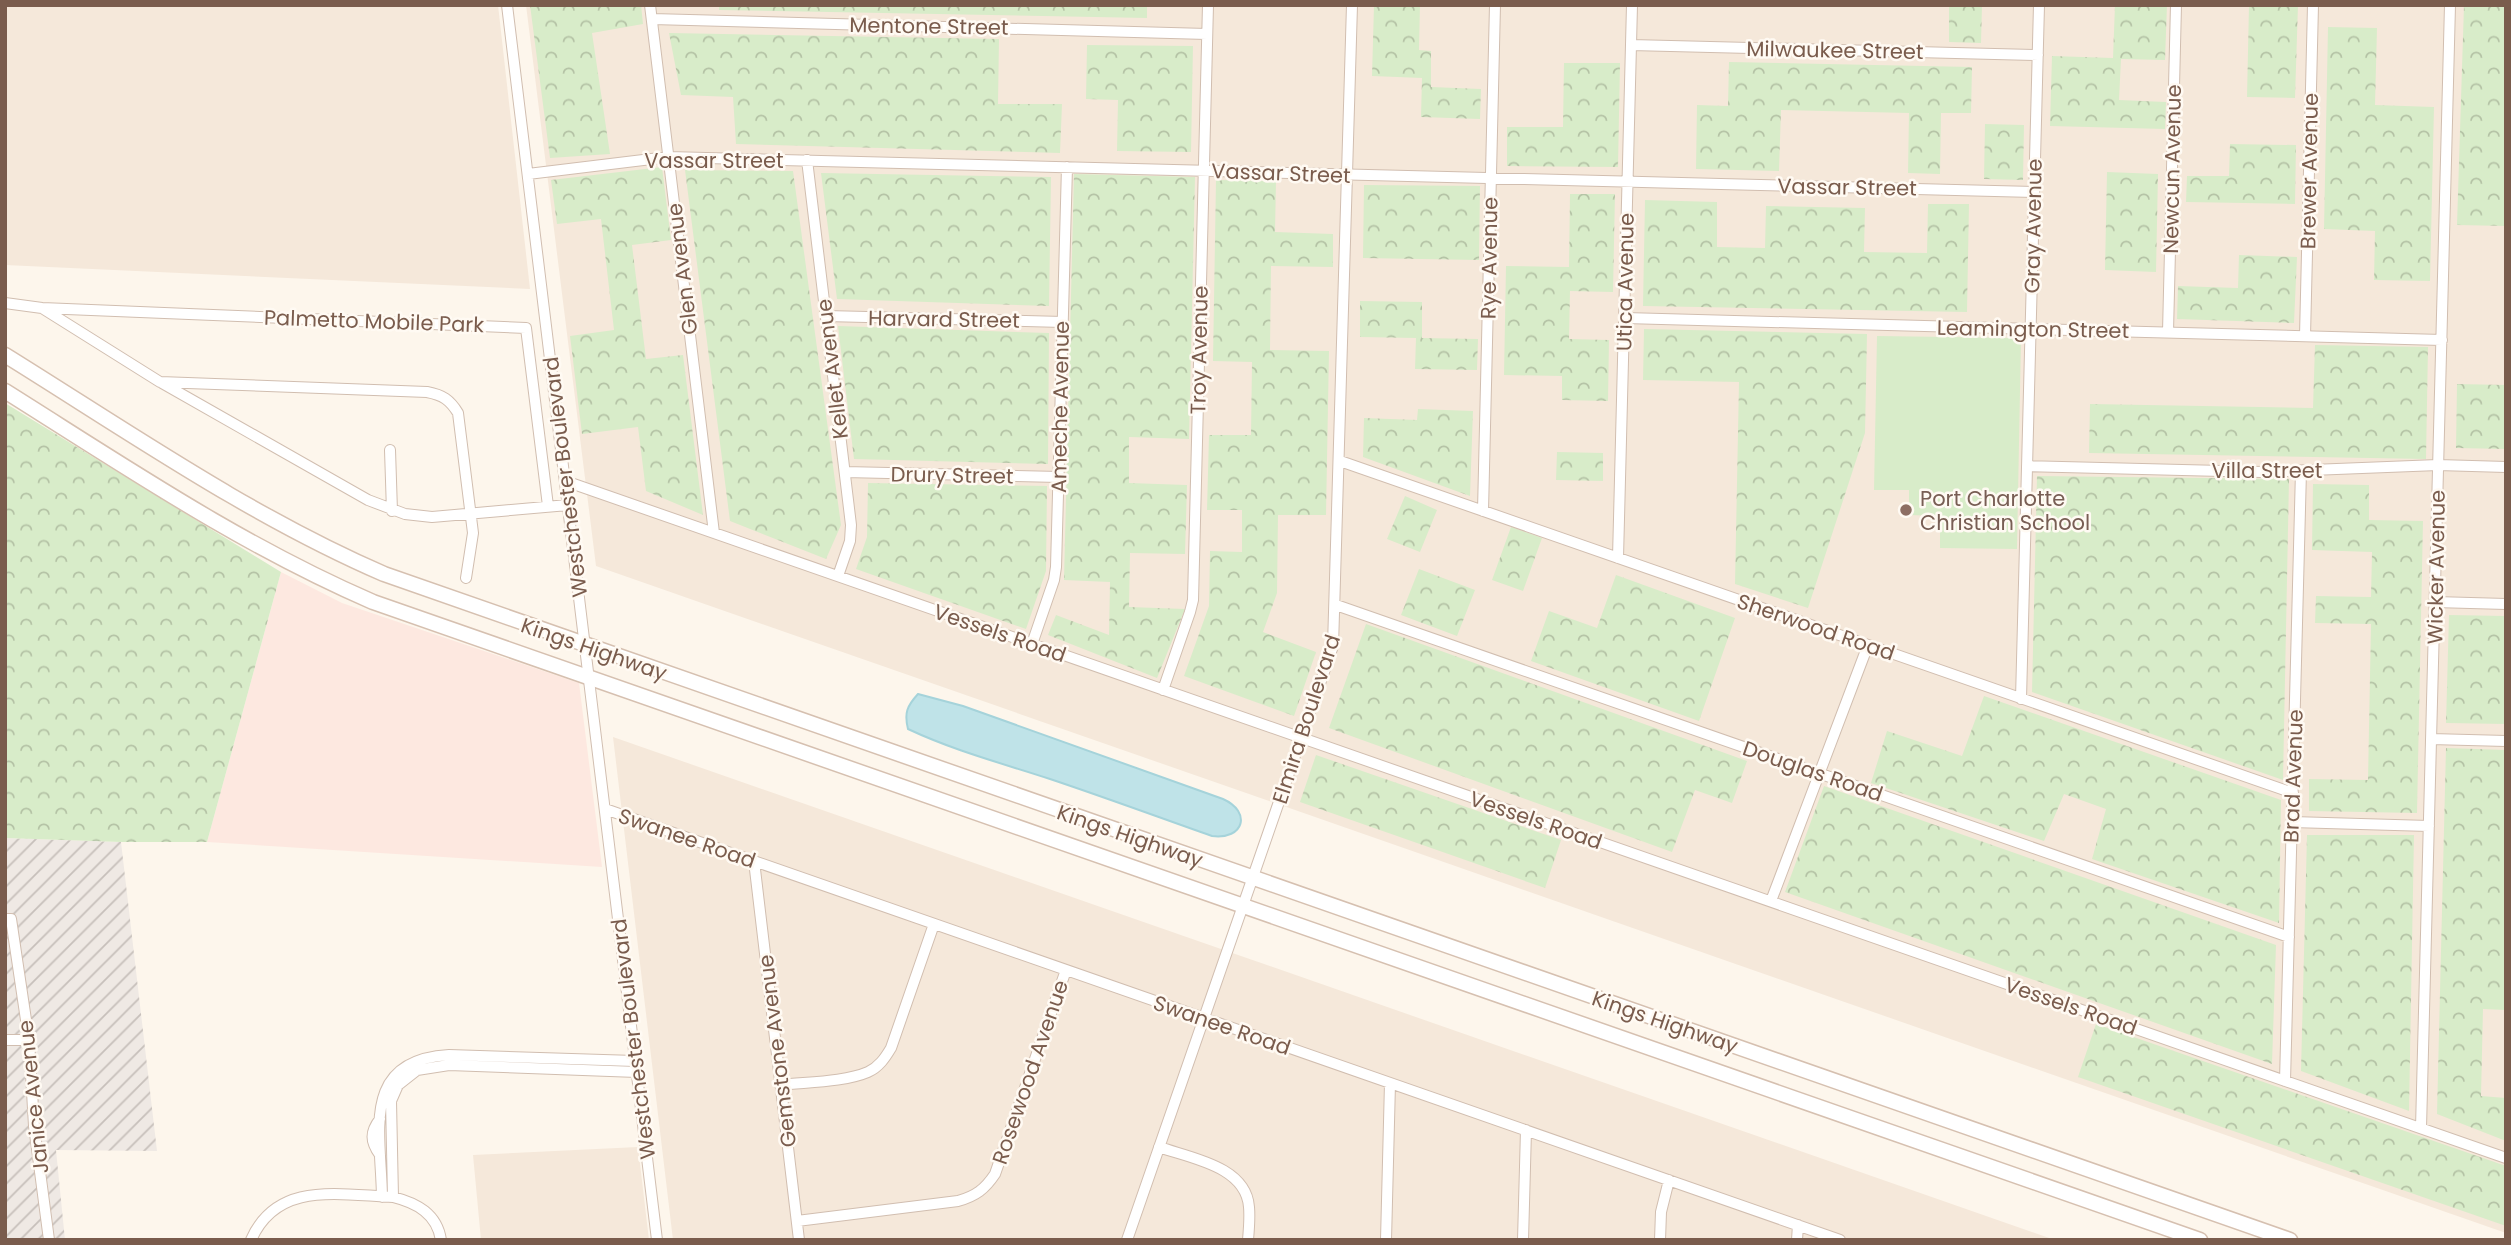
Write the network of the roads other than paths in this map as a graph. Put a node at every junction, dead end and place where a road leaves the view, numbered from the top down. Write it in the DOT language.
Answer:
graph roads {
  1 [pos="508,5"];
  2 [pos="650,5"];
  3 [pos="1208,5"];
  4 [pos="1352,5"];
  5 [pos="1495,5"];
  6 [pos="1632,5"];
  7 [pos="2039,5"];
  8 [pos="2176,5"];
  9 [pos="2313,5"];
  10 [pos="2450,5"];
  11 [pos="652,19"];
  12 [pos="1207,34"];
  13 [pos="1632,44"];
  14 [pos="2038,55"];
  15 [pos="668,157"];
  16 [pos="807,160"];
  17 [pos="1067,167"];
  18 [pos="1203,171"];
  19 [pos="528,174"];
  20 [pos="1347,174"];
  21 [pos="1491,178"];
  22 [pos="1628,182"];
  23 [pos="2034,192"];
  24 [pos="5,303"];
  25 [pos="42,308"];
  26 [pos="826,316"];
  27 [pos="1625,318"];
  28 [pos="1063,322"];
  29 [pos="2031,329"];
  30 [pos="2168,332"];
  31 [pos="2305,336"];
  32 [pos="2442,340"];
  33 [pos="5,355"];
  34 [pos="160,382"];
  35 [pos="5,391"];
  36 [pos="390,450"];
  37 [pos="1340,461"];
  38 [pos="2438,465"];
  39 [pos="2027,466"];
  40 [pos="2506,467"];
  41 [pos="2301,471"];
  42 [pos="845,472"];
  43 [pos="1059,477"];
  44 [pos="565,481"];
  45 [pos="568,505"];
  46 [pos="548,506"];
  47 [pos="392,511"];
  48 [pos="1483,511"];
  49 [pos="470,513"];
  50 [pos="714,533"];
  51 [pos="1618,558"];
  52 [pos="838,576"];
  53 [pos="466,578"];
  54 [pos="2435,602"];
  55 [pos="2506,604"];
  56 [pos="1336,605"];
  57 [pos="1032,644"];
  58 [pos="1868,645"];
  59 [pos="585,646"];
  60 [pos="589,679"];
  61 [pos="1163,690"];
  62 [pos="2021,699"];
  63 [pos="1301,738"];
  64 [pos="2431,739"];
  65 [pos="2506,741"];
  66 [pos="1819,773"];
  67 [pos="2293,793"];
  68 [pos="605,809"];
  69 [pos="2292,822"];
  70 [pos="2429,826"];
  71 [pos="754,861"];
  72 [pos="1252,878"];
  73 [pos="1771,901"];
  74 [pos="1243,906"];
  75 [pos="5,919"];
  76 [pos="934,924"];
  77 [pos="2289,937"];
  78 [pos="1066,970"];
  79 [pos="1204,1018"];
  80 [pos="5,1040"];
  81 [pos="29,1040"];
  82 [pos="636,1067"];
  83 [pos="401,1075"];
  84 [pos="2286,1081"];
  85 [pos="1390,1083"];
  86 [pos="781,1085"];
  87 [pos="2421,1128"];
  88 [pos="1526,1130"];
  89 [pos="1159,1147"];
  90 [pos="2506,1158"];
  91 [pos="385,1162"];
  92 [pos="1669,1181"];
  93 [pos="388,1197"];
  94 [pos="797,1221"];
  95 [pos="1798,1225"];
  96 [pos="49,1240"];
  97 [pos="251,1240"];
  98 [pos="441,1240"];
  99 [pos="657,1240"];
  100 [pos="799,1240"];
  101 [pos="1127,1240"];
  102 [pos="1248,1240"];
  103 [pos="1386,1240"];
  104 [pos="1523,1240"];
  105 [pos="1660,1240"];
  106 [pos="1797,1240"];
  107 [pos="1840,1240"];
  108 [pos="2200,1240"];
  109 [pos="2290,1240"];
  1 -- 19 [label="street, Westchester Boulevard"];
  2 -- 11 [label="street, Glen Avenue"];
  3 -- 12 [label="street, Troy Avenue"];
  4 -- 20 [label="street, Elmira Boulevard"];
  5 -- 21 [label="street, Rye Avenue"];
  6 -- 13 [label="street, Utica Avenue"];
  7 -- 14 [label="street, Gray Avenue"];
  8 -- 30 [label="street, Newcun Avenue"];
  9 -- 31 [label="street, Brewer Avenue"];
  10 -- 32 [label="street, Wicker Avenue"];
  11 -- 12 [label="street, Mentone Street"];
  11 -- 15 [label="street, Glen Avenue"];
  12 -- 18 [label="street, Troy Avenue"];
  13 -- 14 [label="street, Milwaukee Street"];
  13 -- 22 [label="street, Utica Avenue"];
  14 -- 23 [label="street, Gray Avenue"];
  15 -- 16 [label="street, Vassar Street"];
  15 -- 19 [label="street, Vassar Street"];
  15 -- 50 [label="street, Glen Avenue"];
  16 -- 17 [label="street, Vassar Street"];
  16 -- 26 [label="street, Kellet Avenue"];
  17 -- 18 [label="street, Vassar Street"];
  17 -- 28 [label="street, Ameche Avenue"];
  18 -- 20 [label="street, Vassar Street"];
  18 -- 61 [label="street, Troy Avenue"];
  19 -- 44 [label="street, Westchester Boulevard"];
  20 -- 21 [label="street, Vassar Street"];
  20 -- 37 [label="street, Elmira Boulevard"];
  21 -- 22 [label="street, Vassar Street"];
  21 -- 48 [label="street, Rye Avenue"];
  22 -- 23 [label="street, Vassar Street"];
  22 -- 27 [label="street, Utica Avenue"];
  23 -- 29 [label="street, Gray Avenue"];
  24 -- 25 [label="street, Palmetto Mobile Park"];
  25 -- 34 [label="street, Palmetto Mobile Park"];
  25 -- 46 [label="street, Palmetto Mobile Park"];
  26 -- 28 [label="street, Harvard Street"];
  26 -- 42 [label="street, Kellet Avenue"];
  27 -- 29 [label="street, Leamington Street"];
  27 -- 51 [label="street, Utica Avenue"];
  28 -- 43 [label="street, Ameche Avenue"];
  29 -- 30 [label="street, Leamington Street"];
  29 -- 39 [label="street, Gray Avenue"];
  30 -- 31 [label="street, Leamington Street"];
  31 -- 32 [label="street, Leamington Street"];
  32 -- 38 [label="street, Wicker Avenue"];
  33 -- 59 [label="main road, Kings Highway"];
  34 -- 47 [label="street, Palmetto Mobile Park"];
  34 -- 49 [label="street, Palmetto Mobile Park"];
  35 -- 60 [label="main road, Kings Highway"];
  36 -- 47 [label="street"];
  37 -- 48 [label="street, Sherwood Road"];
  37 -- 56 [label="street, Elmira Boulevard"];
  38 -- 40 [label="street, Villa Street"];
  38 -- 41 [label="street, Villa Street"];
  38 -- 54 [label="street, Wicker Avenue"];
  39 -- 41 [label="street, Villa Street"];
  39 -- 62 [label="street, Gray Avenue"];
  41 -- 67 [label="street, Brad Avenue"];
  42 -- 43 [label="street, Drury Street"];
  42 -- 52 [label="street, Kellet Avenue"];
  43 -- 57 [label="street, Ameche Avenue"];
  44 -- 45 [label="street, Westchester Boulevard"];
  44 -- 50 [label="street, Vessels Road"];
  45 -- 46 [label="street, Palmetto Mobile Park"];
  45 -- 59 [label="street, Westchester Boulevard"];
  46 -- 49 [label="street, Palmetto Mobile Park"];
  47 -- 49 [label="street, Palmetto Mobile Park"];
  48 -- 51 [label="street, Sherwood Road"];
  49 -- 53 [label="street"];
  50 -- 52 [label="street, Vessels Road"];
  51 -- 58 [label="street, Sherwood Road"];
  52 -- 57 [label="street, Vessels Road"];
  54 -- 55 [label="street"];
  54 -- 64 [label="street, Wicker Avenue"];
  56 -- 63 [label="street, Elmira Boulevard"];
  56 -- 66 [label="street, Douglas Road"];
  57 -- 61 [label="street, Vessels Road"];
  58 -- 62 [label="street, Sherwood Road"];
  58 -- 66 [label="street"];
  59 -- 60 [label="street, Westchester Boulevard"];
  59 -- 72 [label="main road, Kings Highway"];
  60 -- 68 [label="street, Westchester Boulevard"];
  60 -- 74 [label="main road, Kings Highway"];
  61 -- 63 [label="street, Vessels Road"];
  62 -- 67 [label="street, Sherwood Road"];
  63 -- 72 [label="street, Elmira Boulevard"];
  63 -- 73 [label="street, Vessels Road"];
  64 -- 65 [label="street"];
  64 -- 70 [label="street, Wicker Avenue"];
  66 -- 73 [label="street"];
  66 -- 77 [label="street, Douglas Road"];
  67 -- 69 [label="street, Brad Avenue"];
  68 -- 71 [label="street, Swanee Road"];
  68 -- 82 [label="street, Westchester Boulevard"];
  69 -- 70 [label="street"];
  69 -- 77 [label="street, Brad Avenue"];
  70 -- 87 [label="street, Wicker Avenue"];
  71 -- 76 [label="street, Swanee Road"];
  71 -- 86 [label="street, Gemstone Avenue"];
  72 -- 74 [label="street, Elmira Boulevard"];
  72 -- 109 [label="main road, Kings Highway"];
  73 -- 84 [label="street, Vessels Road"];
  74 -- 79 [label="street, Elmira Boulevard"];
  74 -- 108 [label="main road, Kings Highway"];
  75 -- 81 [label="street, Janice Avenue"];
  76 -- 78 [label="street, Swanee Road"];
  76 -- 86 [label="street"];
  77 -- 84 [label="street, Brad Avenue"];
  78 -- 79 [label="street, Swanee Road"];
  78 -- 94 [label="street, Rosewood Avenue"];
  79 -- 85 [label="street, Swanee Road"];
  79 -- 89 [label="street, Elmira Boulevard"];
  80 -- 81 [label="street"];
  81 -- 96 [label="street, Janice Avenue"];
  82 -- 83 [label="street"];
  82 -- 99 [label="street, Westchester Boulevard"];
  83 -- 91 [label="street"];
  83 -- 91 [label="street"];
  84 -- 87 [label="street, Vessels Road"];
  85 -- 88 [label="street, Swanee Road"];
  85 -- 103 [label="street"];
  86 -- 94 [label="street, Gemstone Avenue"];
  87 -- 90 [label="street, Vessels Road"];
  88 -- 92 [label="street, Swanee Road"];
  88 -- 104 [label="street"];
  89 -- 101 [label="street, Elmira Boulevard"];
  89 -- 102 [label="street"];
  91 -- 93 [label="street"];
  92 -- 95 [label="street, Swanee Road"];
  92 -- 105 [label="street"];
  93 -- 97 [label="street"];
  93 -- 98 [label="street"];
  94 -- 100 [label="street, Gemstone Avenue"];
  95 -- 106 [label="street"];
  95 -- 107 [label="street, Swanee Road"];
}
